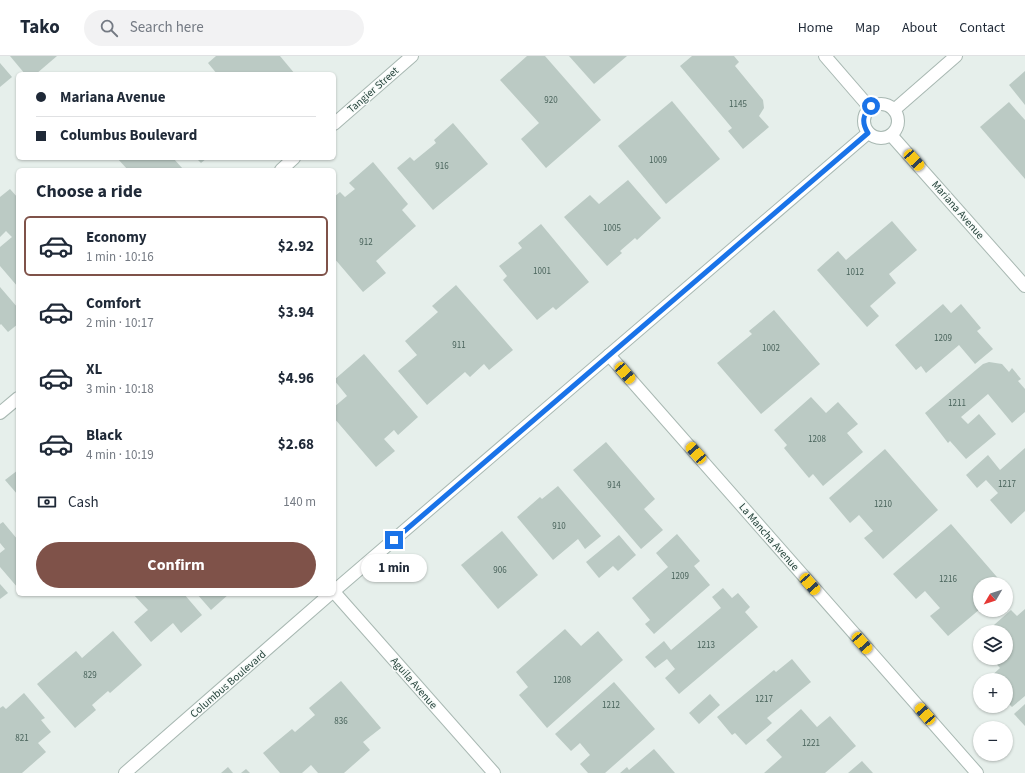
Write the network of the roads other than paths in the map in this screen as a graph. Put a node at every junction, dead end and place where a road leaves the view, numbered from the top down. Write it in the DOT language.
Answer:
graph roads {
  1 [pos="412,56"];
  2 [pos="825,56"];
  3 [pos="956,56"];
  4 [pos="870,108"];
  5 [pos="894,110"];
  6 [pos="336,122"];
  7 [pos="868,133"];
  8 [pos="891,135"];
  9 [pos="292,160"];
  10 [pos="283,168"];
  11 [pos="1025,286"];
  12 [pos="609,355"];
  13 [pos="16,400"];
  14 [pos="0,413"];
  15 [pos="336,590"];
  16 [pos="336,594"];
  17 [pos="328,596"];
  18 [pos="125,773"];
  19 [pos="494,773"];
  20 [pos="977,773"];
  1 -- 6 [label="street, Tangier Street"];
  2 -- 4 [label="street"];
  3 -- 5 [label="street"];
  4 -- 5 [label="street"];
  4 -- 7 [label="street"];
  5 -- 8 [label="street"];
  7 -- 8 [label="street"];
  7 -- 12 [label="street"];
  8 -- 11 [label="street, Mariana Avenue"];
  9 -- 10 [label="street"];
  12 -- 15 [label="street"];
  12 -- 20 [label="street, La Mancha Avenue"];
  13 -- 14 [label="street"];
  16 -- 19 [label="street, Aguila Avenue"];
  17 -- 18 [label="street, Columbus Boulevard"];
}
